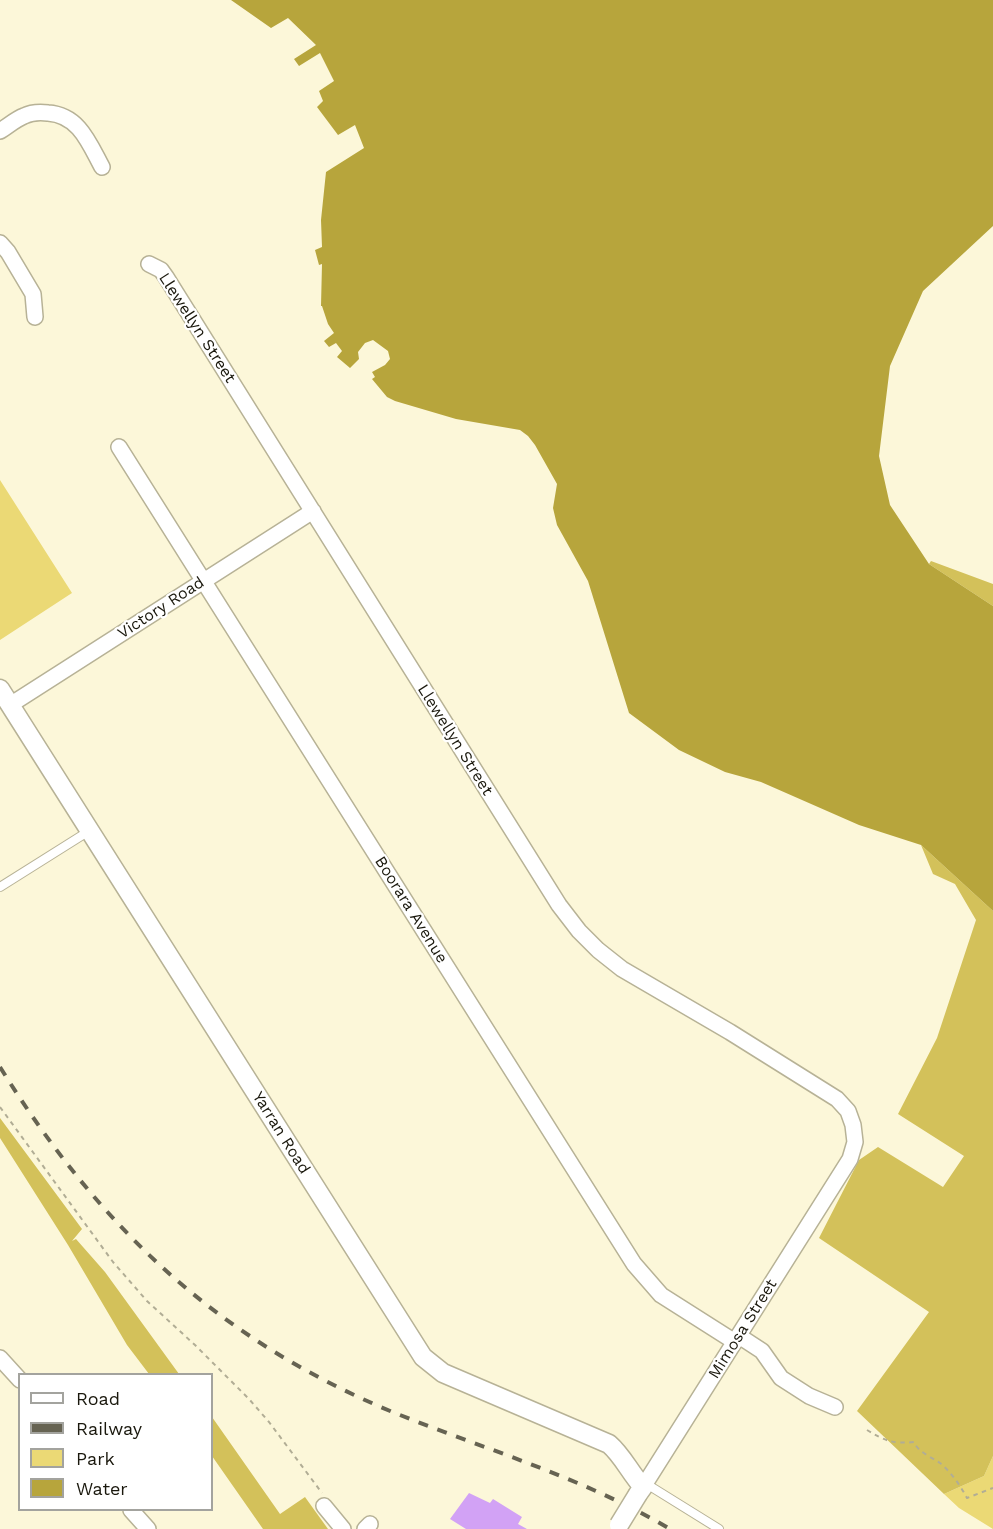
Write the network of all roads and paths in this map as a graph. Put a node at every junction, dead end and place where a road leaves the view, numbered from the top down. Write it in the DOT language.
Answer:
graph roads {
  1 [pos="0,131"];
  2 [pos="102,167"];
  3 [pos="0,243"];
  4 [pos="149,264"];
  5 [pos="35,317"];
  6 [pos="119,447"];
  7 [pos="313,512"];
  8 [pos="203,581"];
  9 [pos="0,689"];
  10 [pos="10,705"];
  11 [pos="90,830"];
  12 [pos="0,887"];
  13 [pos="0,1107"];
  14 [pos="853,1125"];
  15 [pos="737,1339"];
  16 [pos="0,1358"];
  17 [pos="18,1378"];
  18 [pos="835,1407"];
  19 [pos="867,1430"];
  20 [pos="642,1488"];
  21 [pos="993,1488"];
  22 [pos="324,1506"];
  23 [pos="133,1511"];
  24 [pos="617,1527"];
  25 [pos="148,1529"];
  26 [pos="343,1529"];
  27 [pos="719,1529"];
  1 -- 2 [label="street"];
  3 -- 5 [label="street"];
  4 -- 7 [label="street, Llewellyn Street"];
  6 -- 8 [label="street, Boorara Avenue"];
  7 -- 8 [label="street, Victory Road"];
  7 -- 14 [label="street, Llewellyn Street"];
  8 -- 10 [label="street, Victory Road"];
  8 -- 15 [label="street, Boorara Avenue"];
  9 -- 10 [label="street, Yarran Road"];
  10 -- 11 [label="street, Yarran Road"];
  11 -- 12 [label="lane"];
  11 -- 20 [label="street, Yarran Road"];
  13 -- 22 [label="path"];
  14 -- 15 [label="street, Mimosa Street"];
  15 -- 18 [label="street, Boorara Avenue"];
  15 -- 20 [label="street, Mimosa Street"];
  16 -- 17 [label="street"];
  19 -- 21 [label="path"];
  20 -- 24 [label="street, Mimosa Street, bridge"];
  20 -- 27 [label="lane"];
  22 -- 26 [label="street"];
  23 -- 25 [label="street"];
}
